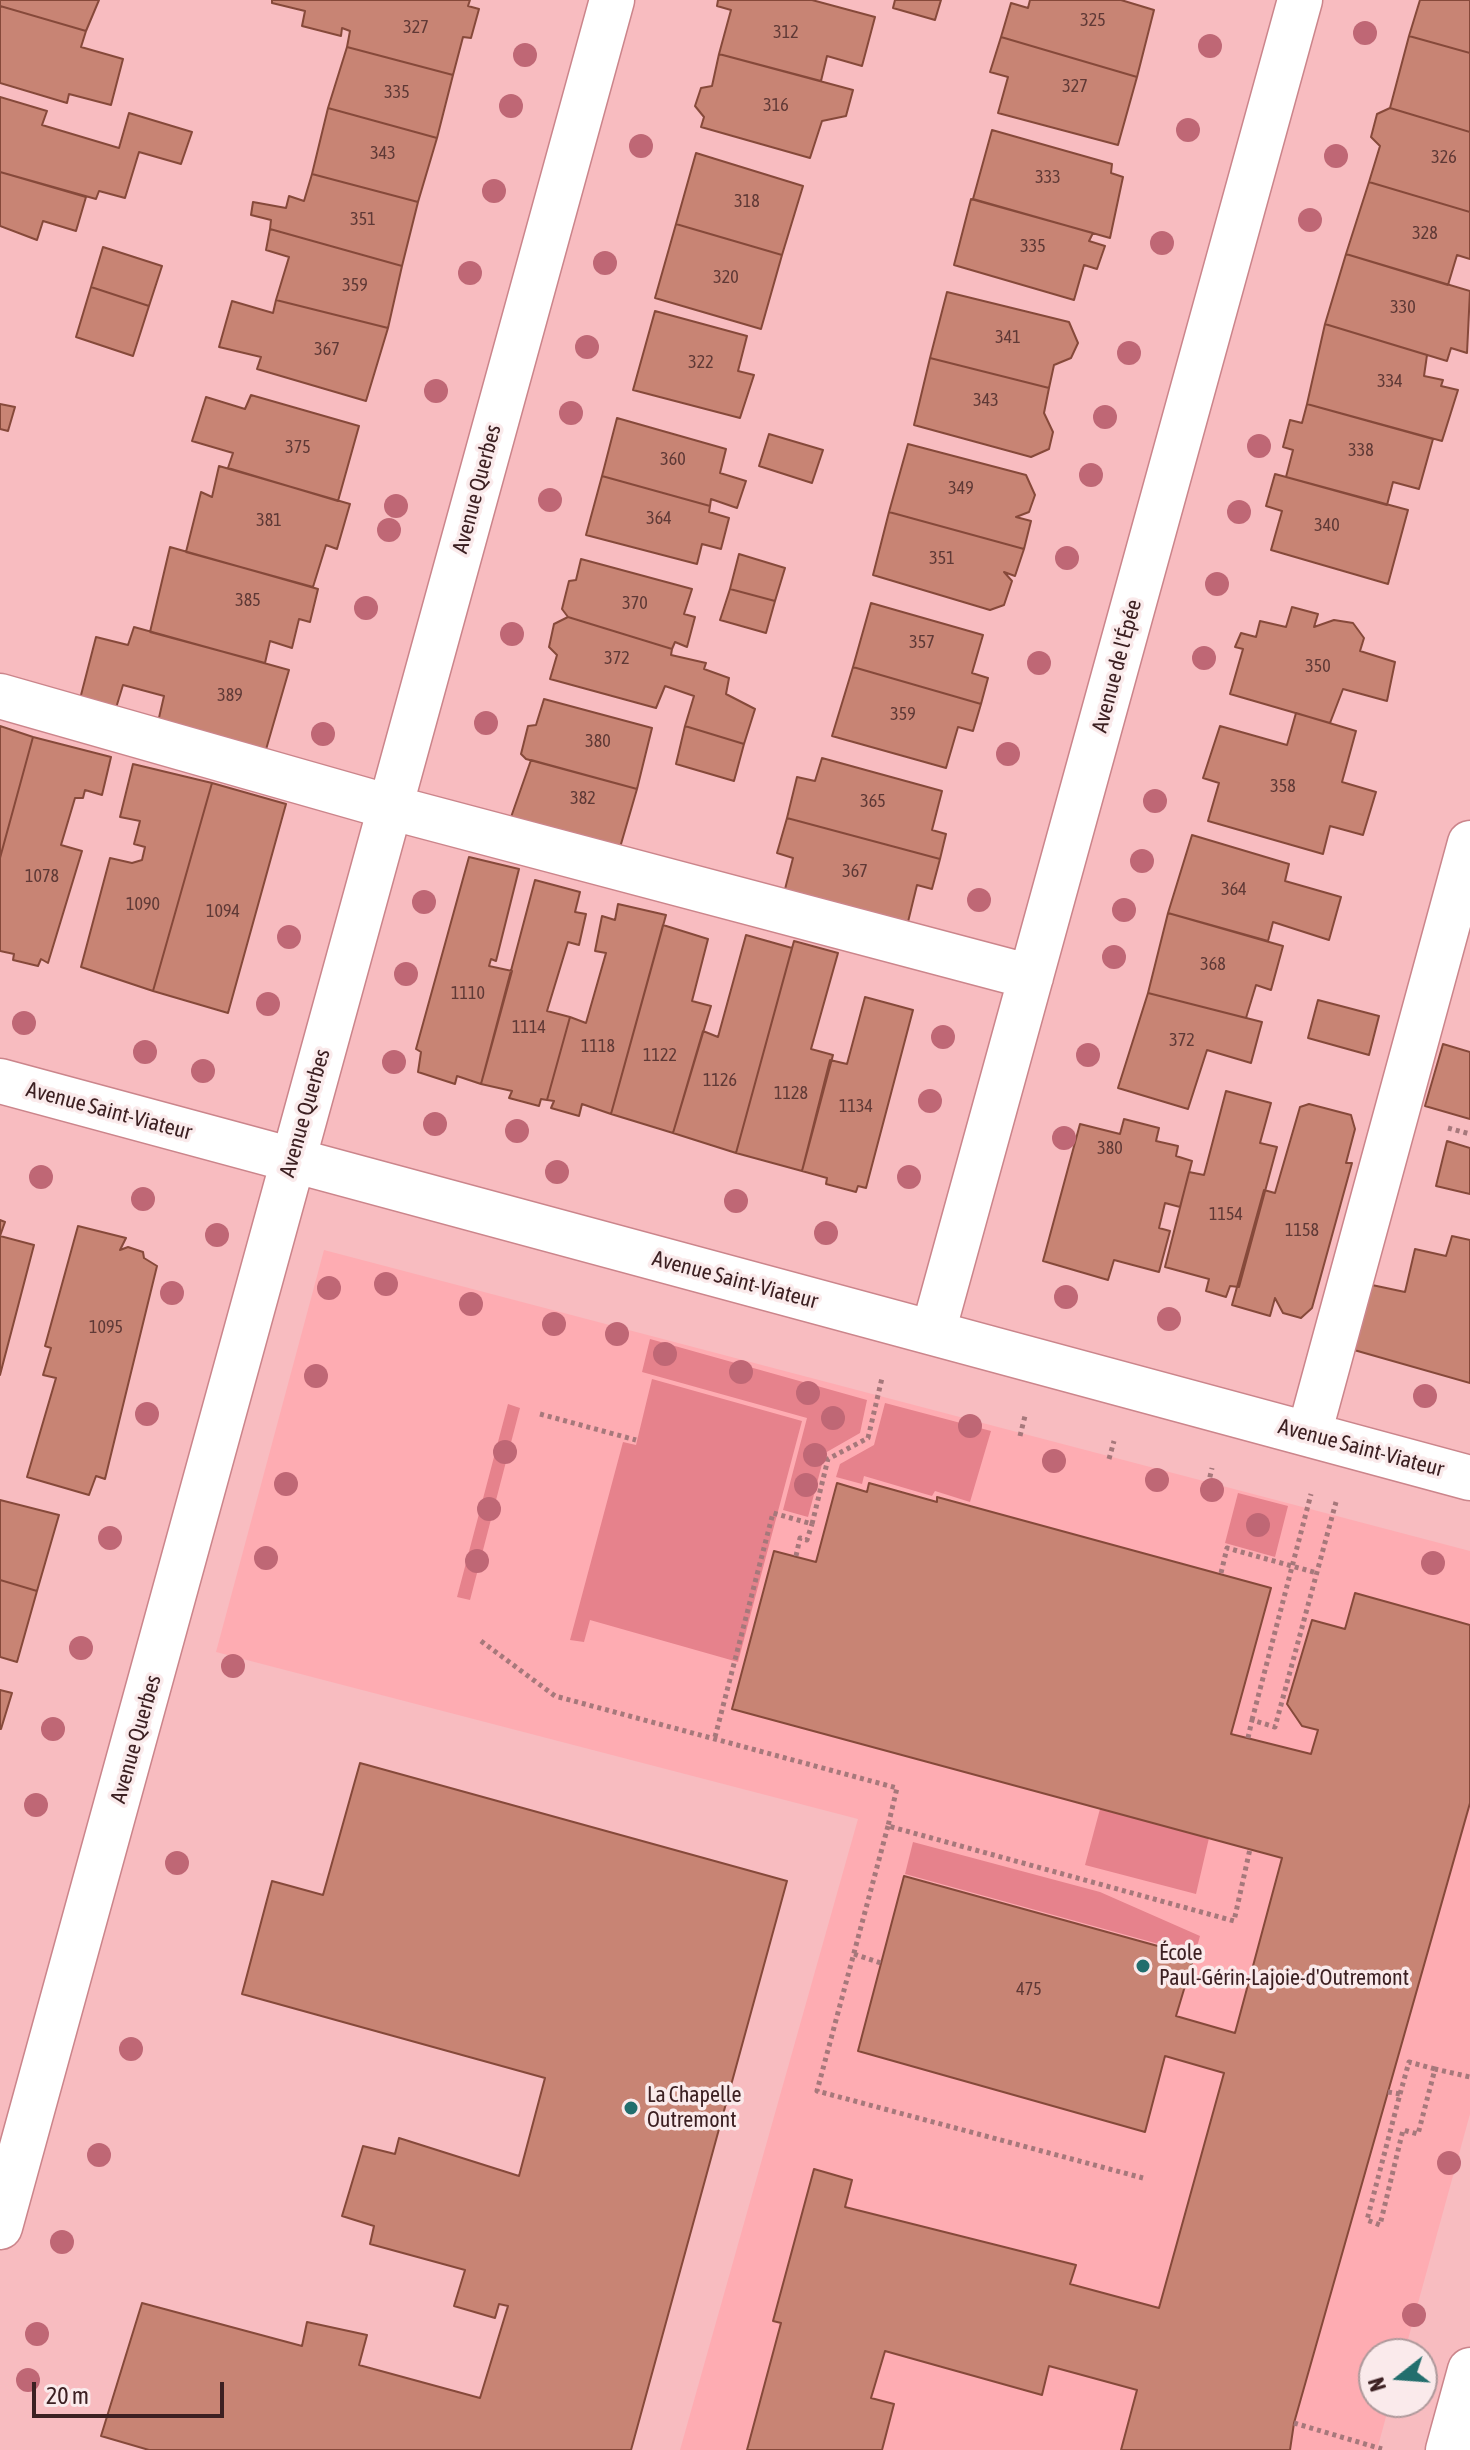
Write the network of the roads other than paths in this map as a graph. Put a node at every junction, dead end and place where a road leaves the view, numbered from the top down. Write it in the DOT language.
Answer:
graph roads {
  1 [pos="612,0"];
  2 [pos="1300,0"];
  3 [pos="0,696"];
  4 [pos="393,808"];
  5 [pos="1470,843"];
  6 [pos="1031,977"];
  7 [pos="0,1081"];
  8 [pos="292,1160"];
  9 [pos="933,1332"];
  10 [pos="1309,1434"];
  11 [pos="1470,1478"];
  12 [pos="0,2227"];
  13 [pos="1470,2370"];
  14 [pos="1448,2450"];
  1 -- 4 [label="street, Avenue Querbes"];
  2 -- 6 [label="street, Avenue de l'Épée"];
  3 -- 4 [label="street"];
  4 -- 6 [label="street"];
  4 -- 8 [label="street, Avenue Querbes"];
  5 -- 10 [label="street"];
  6 -- 9 [label="street, Avenue de l'Épée"];
  7 -- 8 [label="street, Avenue Saint-Viateur"];
  8 -- 9 [label="street, Avenue Saint-Viateur"];
  8 -- 12 [label="street, Avenue Querbes"];
  9 -- 10 [label="street, Avenue Saint-Viateur"];
  10 -- 11 [label="street, Avenue Saint-Viateur"];
  13 -- 14 [label="street"];
}
